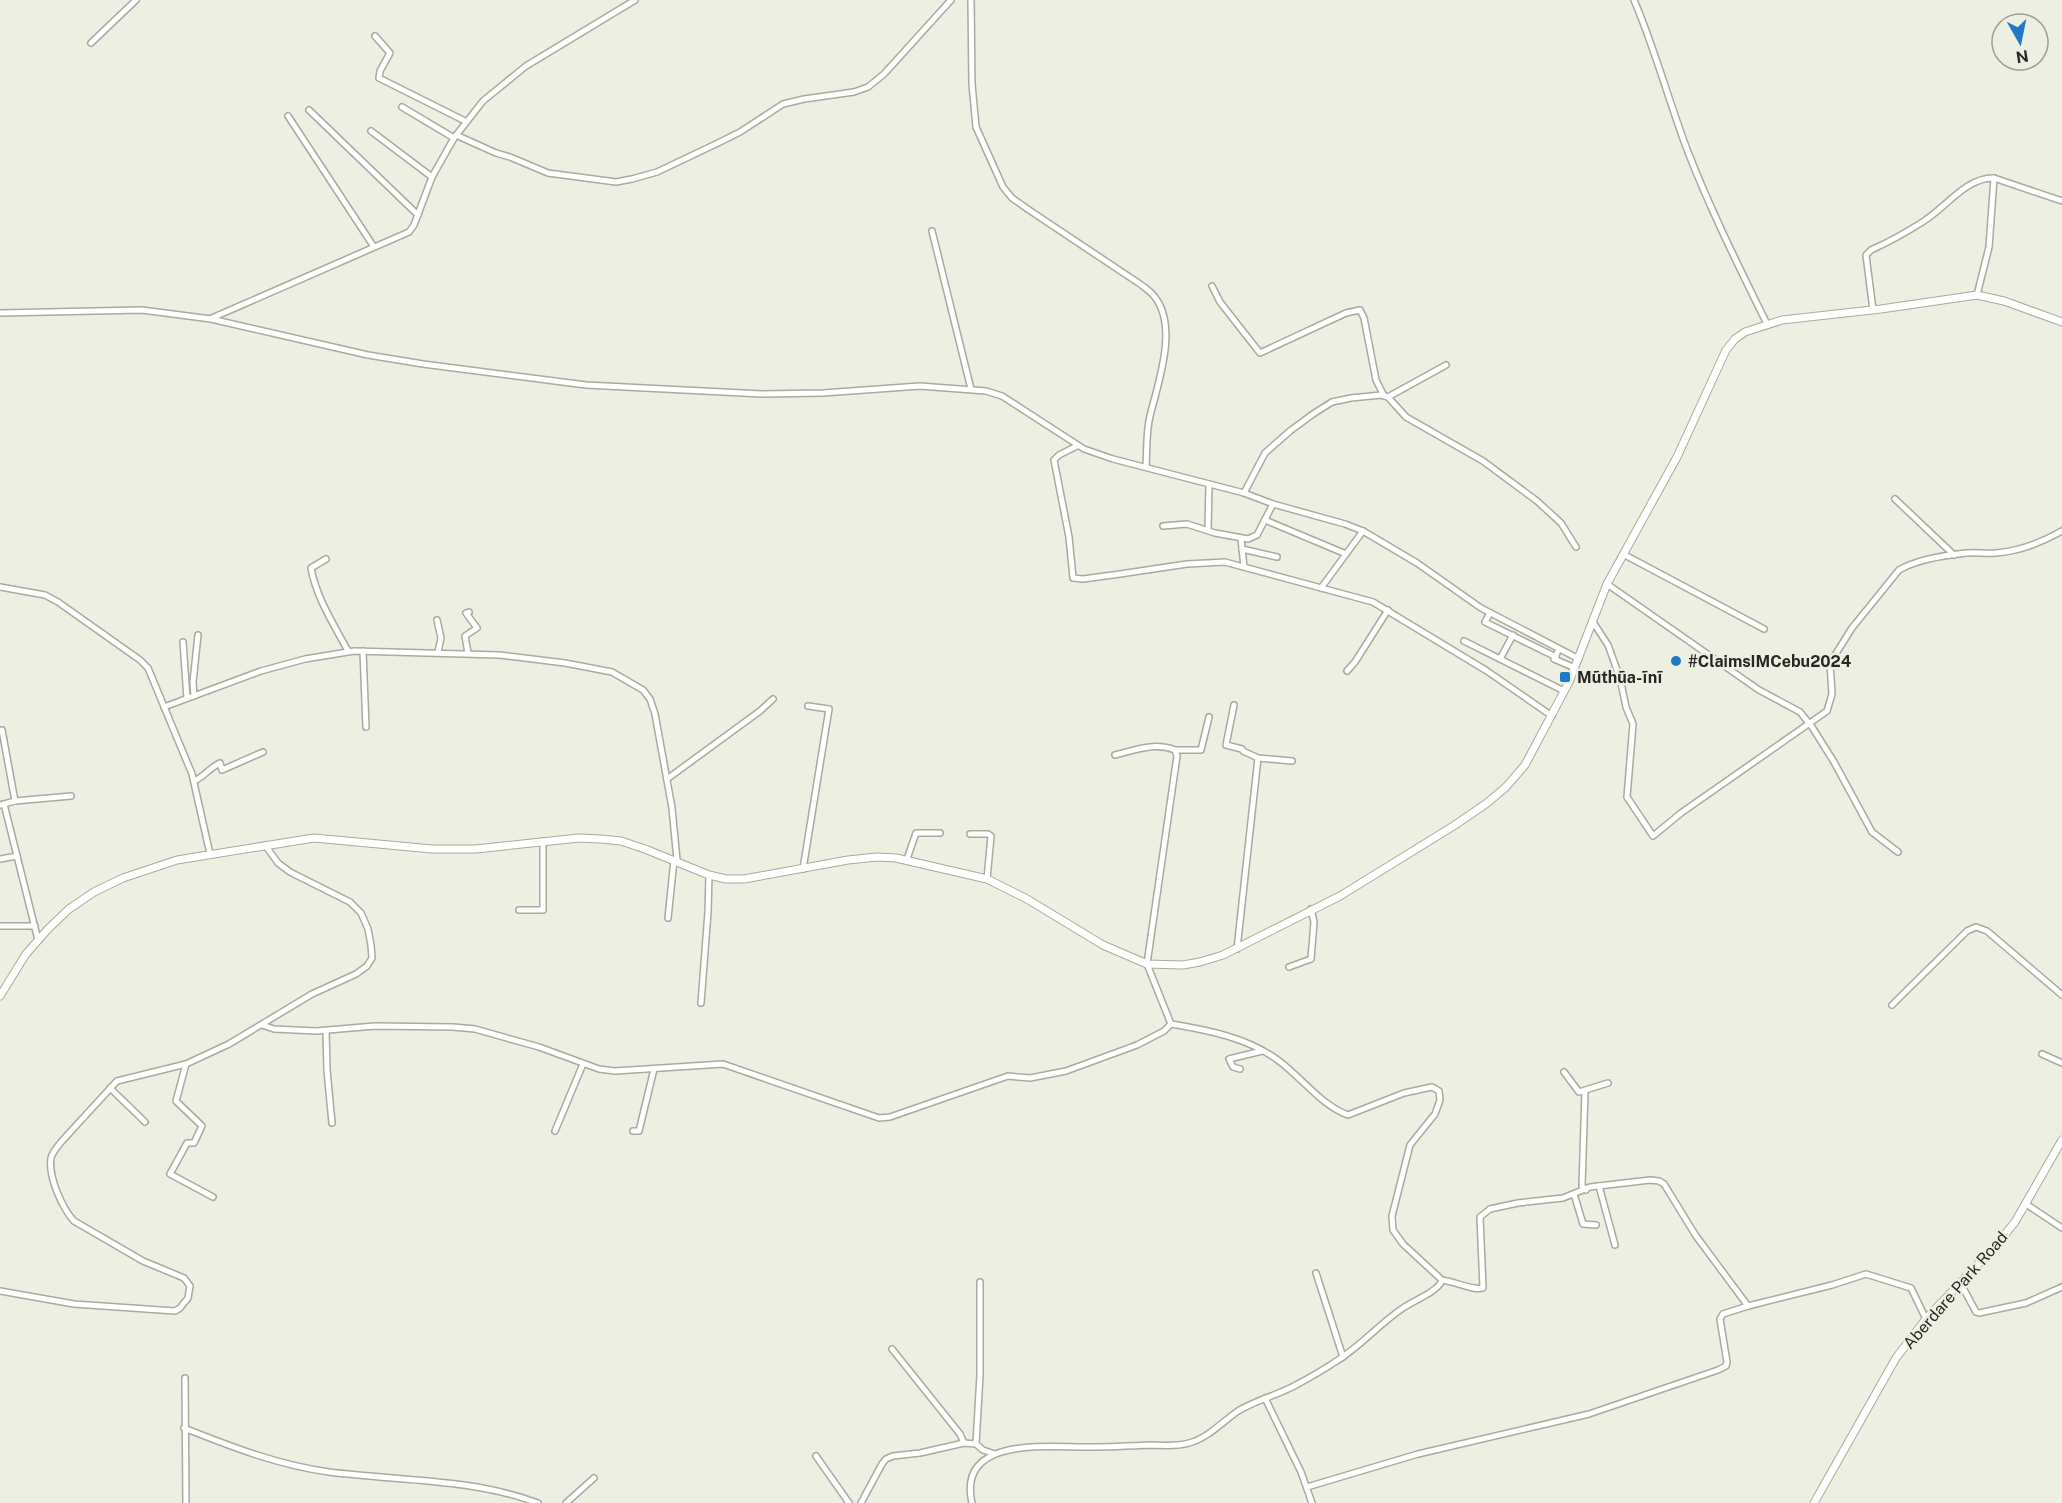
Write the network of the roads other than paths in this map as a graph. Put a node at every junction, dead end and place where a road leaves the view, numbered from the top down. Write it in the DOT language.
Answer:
graph roads {
  1 [pos="136,0"];
  2 [pos="635,0"];
  3 [pos="951,0"];
  4 [pos="971,0"];
  5 [pos="1634,0"];
  6 [pos="375,36"];
  7 [pos="91,43"];
  8 [pos="402,107"];
  9 [pos="309,110"];
  10 [pos="288,117"];
  11 [pos="465,121"];
  12 [pos="371,131"];
  13 [pos="338,135"];
  14 [pos="455,136"];
  15 [pos="432,177"];
  16 [pos="1994,178"];
  17 [pos="2062,201"];
  18 [pos="418,214"];
  19 [pos="932,231"];
  20 [pos="374,247"];
  21 [pos="1212,286"];
  22 [pos="1977,295"];
  23 [pos="1873,310"];
  24 [pos="0,313"];
  25 [pos="211,319"];
  26 [pos="2062,322"];
  27 [pos="1767,324"];
  28 [pos="1446,365"];
  29 [pos="971,389"];
  30 [pos="1386,396"];
  31 [pos="1077,446"];
  32 [pos="1146,467"];
  33 [pos="1209,484"];
  34 [pos="1244,494"];
  35 [pos="1895,499"];
  36 [pos="1273,504"];
  37 [pos="1265,520"];
  38 [pos="1163,526"];
  39 [pos="1208,530"];
  40 [pos="1363,531"];
  41 [pos="2062,531"];
  42 [pos="1241,539"];
  43 [pos="1576,547"];
  44 [pos="1242,549"];
  45 [pos="1346,554"];
  46 [pos="1623,554"];
  47 [pos="1954,555"];
  48 [pos="1277,556"];
  49 [pos="326,559"];
  50 [pos="1244,567"];
  51 [pos="1607,584"];
  52 [pos="0,586"];
  53 [pos="1321,588"];
  54 [pos="1388,610"];
  55 [pos="469,612"];
  56 [pos="1490,613"];
  57 [pos="437,620"];
  58 [pos="1593,622"];
  59 [pos="1516,628"];
  60 [pos="1764,629"];
  61 [pos="198,635"];
  62 [pos="1512,636"];
  63 [pos="1464,641"];
  64 [pos="183,642"];
  65 [pos="1559,649"];
  66 [pos="348,651"];
  67 [pos="363,651"];
  68 [pos="438,652"];
  69 [pos="468,653"];
  70 [pos="1556,657"];
  71 [pos="1500,659"];
  72 [pos="1579,659"];
  73 [pos="1575,668"];
  74 [pos="1347,671"];
  75 [pos="1564,691"];
  76 [pos="194,696"];
  77 [pos="187,698"];
  78 [pos="773,699"];
  79 [pos="1234,705"];
  80 [pos="808,706"];
  81 [pos="164,707"];
  82 [pos="1551,716"];
  83 [pos="1209,717"];
  84 [pos="1810,723"];
  85 [pos="366,727"];
  86 [pos="2,730"];
  87 [pos="1175,750"];
  88 [pos="263,752"];
  89 [pos="1115,755"];
  90 [pos="1258,758"];
  91 [pos="1292,761"];
  92 [pos="667,779"];
  93 [pos="194,781"];
  94 [pos="71,796"];
  95 [pos="15,801"];
  96 [pos="2,804"];
  97 [pos="940,833"];
  98 [pos="970,834"];
  99 [pos="543,841"];
  100 [pos="265,845"];
  101 [pos="1898,852"];
  102 [pos="210,854"];
  103 [pos="16,856"];
  104 [pos="0,858"];
  105 [pos="675,860"];
  106 [pos="907,860"];
  107 [pos="803,869"];
  108 [pos="709,875"];
  109 [pos="987,879"];
  110 [pos="1311,909"];
  111 [pos="519,910"];
  112 [pos="668,918"];
  113 [pos="0,926"];
  114 [pos="35,926"];
  115 [pos="38,940"];
  116 [pos="1237,949"];
  117 [pos="1147,964"];
  118 [pos="1289,968"];
  119 [pos="2062,995"];
  120 [pos="0,996"];
  121 [pos="701,1003"];
  122 [pos="1893,1005"];
  123 [pos="1171,1024"];
  124 [pos="261,1025"];
  125 [pos="326,1031"];
  126 [pos="1262,1050"];
  127 [pos="2042,1054"];
  128 [pos="2062,1063"];
  129 [pos="186,1064"];
  130 [pos="583,1064"];
  131 [pos="654,1069"];
  132 [pos="1240,1069"];
  133 [pos="1564,1072"];
  134 [pos="1608,1083"];
  135 [pos="110,1088"];
  136 [pos="1585,1091"];
  137 [pos="145,1122"];
  138 [pos="332,1123"];
  139 [pos="555,1131"];
  140 [pos="633,1131"];
  141 [pos="2062,1140"];
  142 [pos="1599,1186"];
  143 [pos="1586,1190"];
  144 [pos="1574,1194"];
  145 [pos="213,1197"];
  146 [pos="2026,1204"];
  147 [pos="1596,1224"];
  148 [pos="2062,1228"];
  149 [pos="1615,1245"];
  150 [pos="1316,1273"];
  151 [pos="1442,1280"];
  152 [pos="980,1282"];
  153 [pos="1959,1282"];
  154 [pos="2062,1287"];
  155 [pos="0,1291"];
  156 [pos="1748,1306"];
  157 [pos="1926,1319"];
  158 [pos="892,1349"];
  159 [pos="1343,1357"];
  160 [pos="185,1378"];
  161 [pos="1265,1398"];
  162 [pos="184,1428"];
  163 [pos="964,1443"];
  164 [pos="976,1444"];
  165 [pos="995,1454"];
  166 [pos="816,1456"];
  167 [pos="594,1478"];
  168 [pos="1307,1487"];
  169 [pos="186,1503"];
  170 [pos="538,1503"];
  171 [pos="566,1503"];
  172 [pos="849,1503"];
  173 [pos="861,1503"];
  174 [pos="972,1503"];
  175 [pos="1312,1503"];
  176 [pos="1814,1503"];
  1 -- 7 [label="street"];
  2 -- 11 [label="street"];
  3 -- 14 [label="street"];
  4 -- 32 [label="street"];
  5 -- 27 [label="street"];
  6 -- 11 [label="street"];
  8 -- 14 [label="street"];
  9 -- 18 [label="street"];
  10 -- 20 [label="street"];
  11 -- 14 [label="street"];
  12 -- 15 [label="street"];
  13 -- 18 [label="street"];
  14 -- 15 [label="street"];
  15 -- 18 [label="street"];
  16 -- 17 [label="street"];
  16 -- 22 [label="street"];
  16 -- 23 [label="street"];
  18 -- 20 [label="street"];
  19 -- 29 [label="street"];
  20 -- 25 [label="street"];
  21 -- 30 [label="street"];
  22 -- 23 [label="street"];
  22 -- 26 [label="street"];
  23 -- 27 [label="street"];
  24 -- 25 [label="street"];
  25 -- 29 [label="street"];
  27 -- 46 [label="street"];
  28 -- 30 [label="street"];
  29 -- 31 [label="street"];
  30 -- 34 [label="street"];
  30 -- 43 [label="street"];
  31 -- 32 [label="street"];
  31 -- 50 [label="street"];
  32 -- 33 [label="street"];
  33 -- 34 [label="street"];
  33 -- 39 [label="street"];
  34 -- 36 [label="street"];
  35 -- 47 [label="street"];
  36 -- 37 [label="street"];
  36 -- 40 [label="street"];
  37 -- 42 [label="street"];
  37 -- 45 [label="street"];
  38 -- 39 [label="street"];
  39 -- 42 [label="street"];
  40 -- 45 [label="street"];
  40 -- 56 [label="street"];
  41 -- 47 [label="street"];
  42 -- 44 [label="street"];
  44 -- 48 [label="street"];
  44 -- 50 [label="street"];
  45 -- 53 [label="street"];
  46 -- 51 [label="street"];
  46 -- 60 [label="street"];
  47 -- 84 [label="street"];
  49 -- 66 [label="street"];
  50 -- 53 [label="street"];
  51 -- 58 [label="street"];
  51 -- 84 [label="street"];
  52 -- 81 [label="street"];
  53 -- 54 [label="street"];
  54 -- 74 [label="street"];
  54 -- 82 [label="street"];
  55 -- 69 [label="street"];
  56 -- 59 [label="street"];
  56 -- 62 [label="street"];
  57 -- 68 [label="street"];
  58 -- 72 [label="street"];
  58 -- 84 [label="street"];
  59 -- 62 [label="street"];
  59 -- 65 [label="street"];
  61 -- 76 [label="street"];
  62 -- 70 [label="street"];
  62 -- 71 [label="street"];
  63 -- 71 [label="street"];
  64 -- 77 [label="street"];
  65 -- 70 [label="street"];
  65 -- 72 [label="street"];
  66 -- 67 [label="street"];
  66 -- 76 [label="street"];
  67 -- 68 [label="street"];
  67 -- 85 [label="street"];
  68 -- 69 [label="street"];
  69 -- 92 [label="street"];
  70 -- 73 [label="street"];
  71 -- 75 [label="street"];
  72 -- 73 [label="street"];
  73 -- 75 [label="street"];
  75 -- 82 [label="street"];
  76 -- 77 [label="street"];
  77 -- 81 [label="street"];
  78 -- 92 [label="street"];
  79 -- 90 [label="street"];
  80 -- 107 [label="street"];
  81 -- 93 [label="street"];
  82 -- 110 [label="street"];
  83 -- 87 [label="street"];
  84 -- 101 [label="street"];
  86 -- 95 [label="street"];
  87 -- 89 [label="street"];
  87 -- 117 [label="street"];
  88 -- 93 [label="street"];
  90 -- 91 [label="street"];
  90 -- 116 [label="street"];
  92 -- 105 [label="street"];
  93 -- 102 [label="street"];
  94 -- 95 [label="street"];
  95 -- 96 [label="street"];
  96 -- 103 [label="street"];
  97 -- 106 [label="street"];
  98 -- 109 [label="street"];
  99 -- 100 [label="street"];
  99 -- 105 [label="street"];
  99 -- 111 [label="street"];
  100 -- 102 [label="street"];
  100 -- 124 [label="street"];
  102 -- 115 [label="street"];
  103 -- 104 [label="street"];
  103 -- 114 [label="street"];
  105 -- 108 [label="street"];
  105 -- 112 [label="street"];
  106 -- 107 [label="street"];
  106 -- 109 [label="street"];
  107 -- 108 [label="street"];
  108 -- 121 [label="street"];
  109 -- 117 [label="street"];
  110 -- 116 [label="street"];
  110 -- 118 [label="street"];
  113 -- 114 [label="street"];
  114 -- 115 [label="street"];
  115 -- 120 [label="street"];
  116 -- 117 [label="street"];
  117 -- 123 [label="street"];
  119 -- 122 [label="street"];
  123 -- 126 [label="street"];
  123 -- 131 [label="street"];
  124 -- 125 [label="street"];
  124 -- 129 [label="street"];
  125 -- 130 [label="street"];
  125 -- 138 [label="street"];
  126 -- 132 [label="street"];
  126 -- 151 [label="street"];
  127 -- 128 [label="street"];
  129 -- 135 [label="street"];
  129 -- 145 [label="street"];
  130 -- 131 [label="street"];
  130 -- 139 [label="street"];
  131 -- 140 [label="street"];
  133 -- 136 [label="street"];
  134 -- 136 [label="street"];
  135 -- 137 [label="street"];
  135 -- 155 [label="street"];
  136 -- 143 [label="street"];
  141 -- 146 [label="street, Aberdare Park Road"];
  142 -- 143 [label="street"];
  142 -- 149 [label="street"];
  142 -- 156 [label="street"];
  143 -- 144 [label="street"];
  144 -- 147 [label="street"];
  144 -- 151 [label="street"];
  146 -- 148 [label="street"];
  146 -- 153 [label="street, Aberdare Park Road"];
  150 -- 159 [label="street"];
  151 -- 159 [label="street"];
  152 -- 164 [label="street"];
  153 -- 154 [label="street"];
  153 -- 157 [label="street, Aberdare Park Road"];
  156 -- 157 [label="street"];
  156 -- 168 [label="street"];
  157 -- 176 [label="street, Aberdare Park Road"];
  158 -- 163 [label="street"];
  159 -- 161 [label="street"];
  160 -- 162 [label="street"];
  161 -- 165 [label="street"];
  161 -- 168 [label="street"];
  162 -- 169 [label="street"];
  162 -- 170 [label="street"];
  163 -- 164 [label="street"];
  163 -- 173 [label="street"];
  164 -- 165 [label="street"];
  165 -- 174 [label="street"];
  166 -- 172 [label="street"];
  167 -- 171 [label="street"];
  168 -- 175 [label="street"];
}
